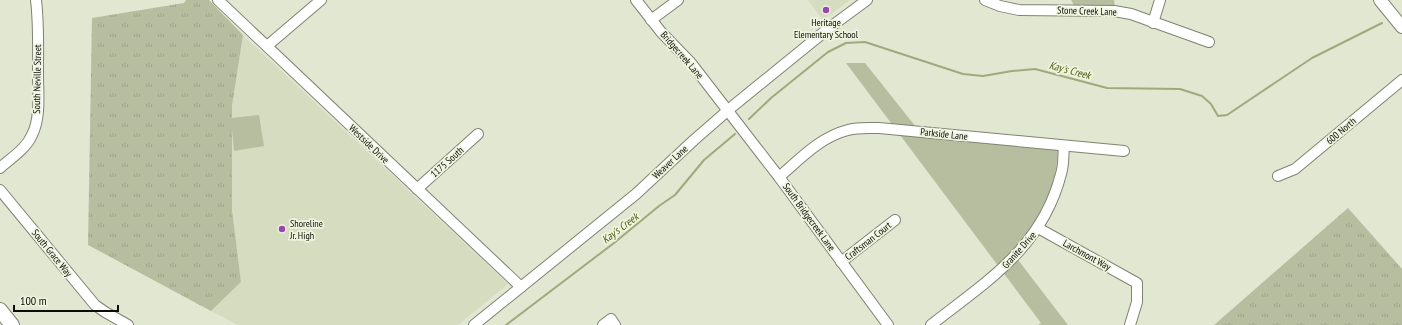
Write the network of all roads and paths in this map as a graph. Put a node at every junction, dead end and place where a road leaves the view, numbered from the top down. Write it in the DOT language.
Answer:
graph roads {
  1 [pos="36,0"];
  2 [pos="218,0"];
  3 [pos="321,0"];
  4 [pos="636,0"];
  5 [pos="678,0"];
  6 [pos="867,0"];
  7 [pos="985,0"];
  8 [pos="1160,0"];
  9 [pos="1380,0"];
  10 [pos="1066,5"];
  11 [pos="651,20"];
  12 [pos="1153,23"];
  13 [pos="1402,27"];
  14 [pos="1209,42"];
  15 [pos="267,46"];
  16 [pos="1402,80"];
  17 [pos="728,111"];
  18 [pos="478,134"];
  19 [pos="1064,146"];
  20 [pos="1124,151"];
  21 [pos="0,168"];
  22 [pos="1278,176"];
  23 [pos="779,177"];
  24 [pos="416,189"];
  25 [pos="0,190"];
  26 [pos="895,220"];
  27 [pos="1038,228"];
  28 [pos="841,262"];
  29 [pos="521,287"];
  30 [pos="0,310"];
  31 [pos="12,325"];
  32 [pos="128,325"];
  33 [pos="474,325"];
  34 [pos="888,325"];
  35 [pos="931,325"];
  36 [pos="1130,325"];
  1 -- 21 [label="street, South Neville Street"];
  2 -- 15 [label="street, Westside Drive"];
  3 -- 15 [label="street"];
  4 -- 11 [label="street, Bridgecreek Lane"];
  5 -- 11 [label="street"];
  6 -- 17 [label="street, Weaver Lane"];
  7 -- 10 [label="street, Stone Creek Lane"];
  8 -- 12 [label="street"];
  9 -- 13 [label="main road"];
  10 -- 12 [label="street, Stone Creek Lane"];
  11 -- 17 [label="street, Bridgecreek Lane"];
  12 -- 14 [label="street, Stone Creek Lane"];
  15 -- 24 [label="street, Westside Drive"];
  16 -- 22 [label="street, 600 North"];
  17 -- 23 [label="street, South Bridgecreek Lane"];
  17 -- 29 [label="street, Weaver Lane"];
  18 -- 24 [label="street, 1175 South"];
  19 -- 20 [label="street, Parkside Lane"];
  19 -- 23 [label="street, Parkside Lane"];
  19 -- 27 [label="street, Granite Drive"];
  23 -- 28 [label="street, South Bridgecreek Lane"];
  24 -- 29 [label="street, Westside Drive"];
  25 -- 32 [label="street, South Grace Way"];
  26 -- 28 [label="street, Craftsman Court"];
  27 -- 35 [label="street, Granite Drive"];
  27 -- 36 [label="street, Larchmont Way"];
  28 -- 34 [label="street, South Bridgecreek Lane"];
  29 -- 33 [label="street, Weaver Lane"];
  30 -- 31 [label="highway"];
}
